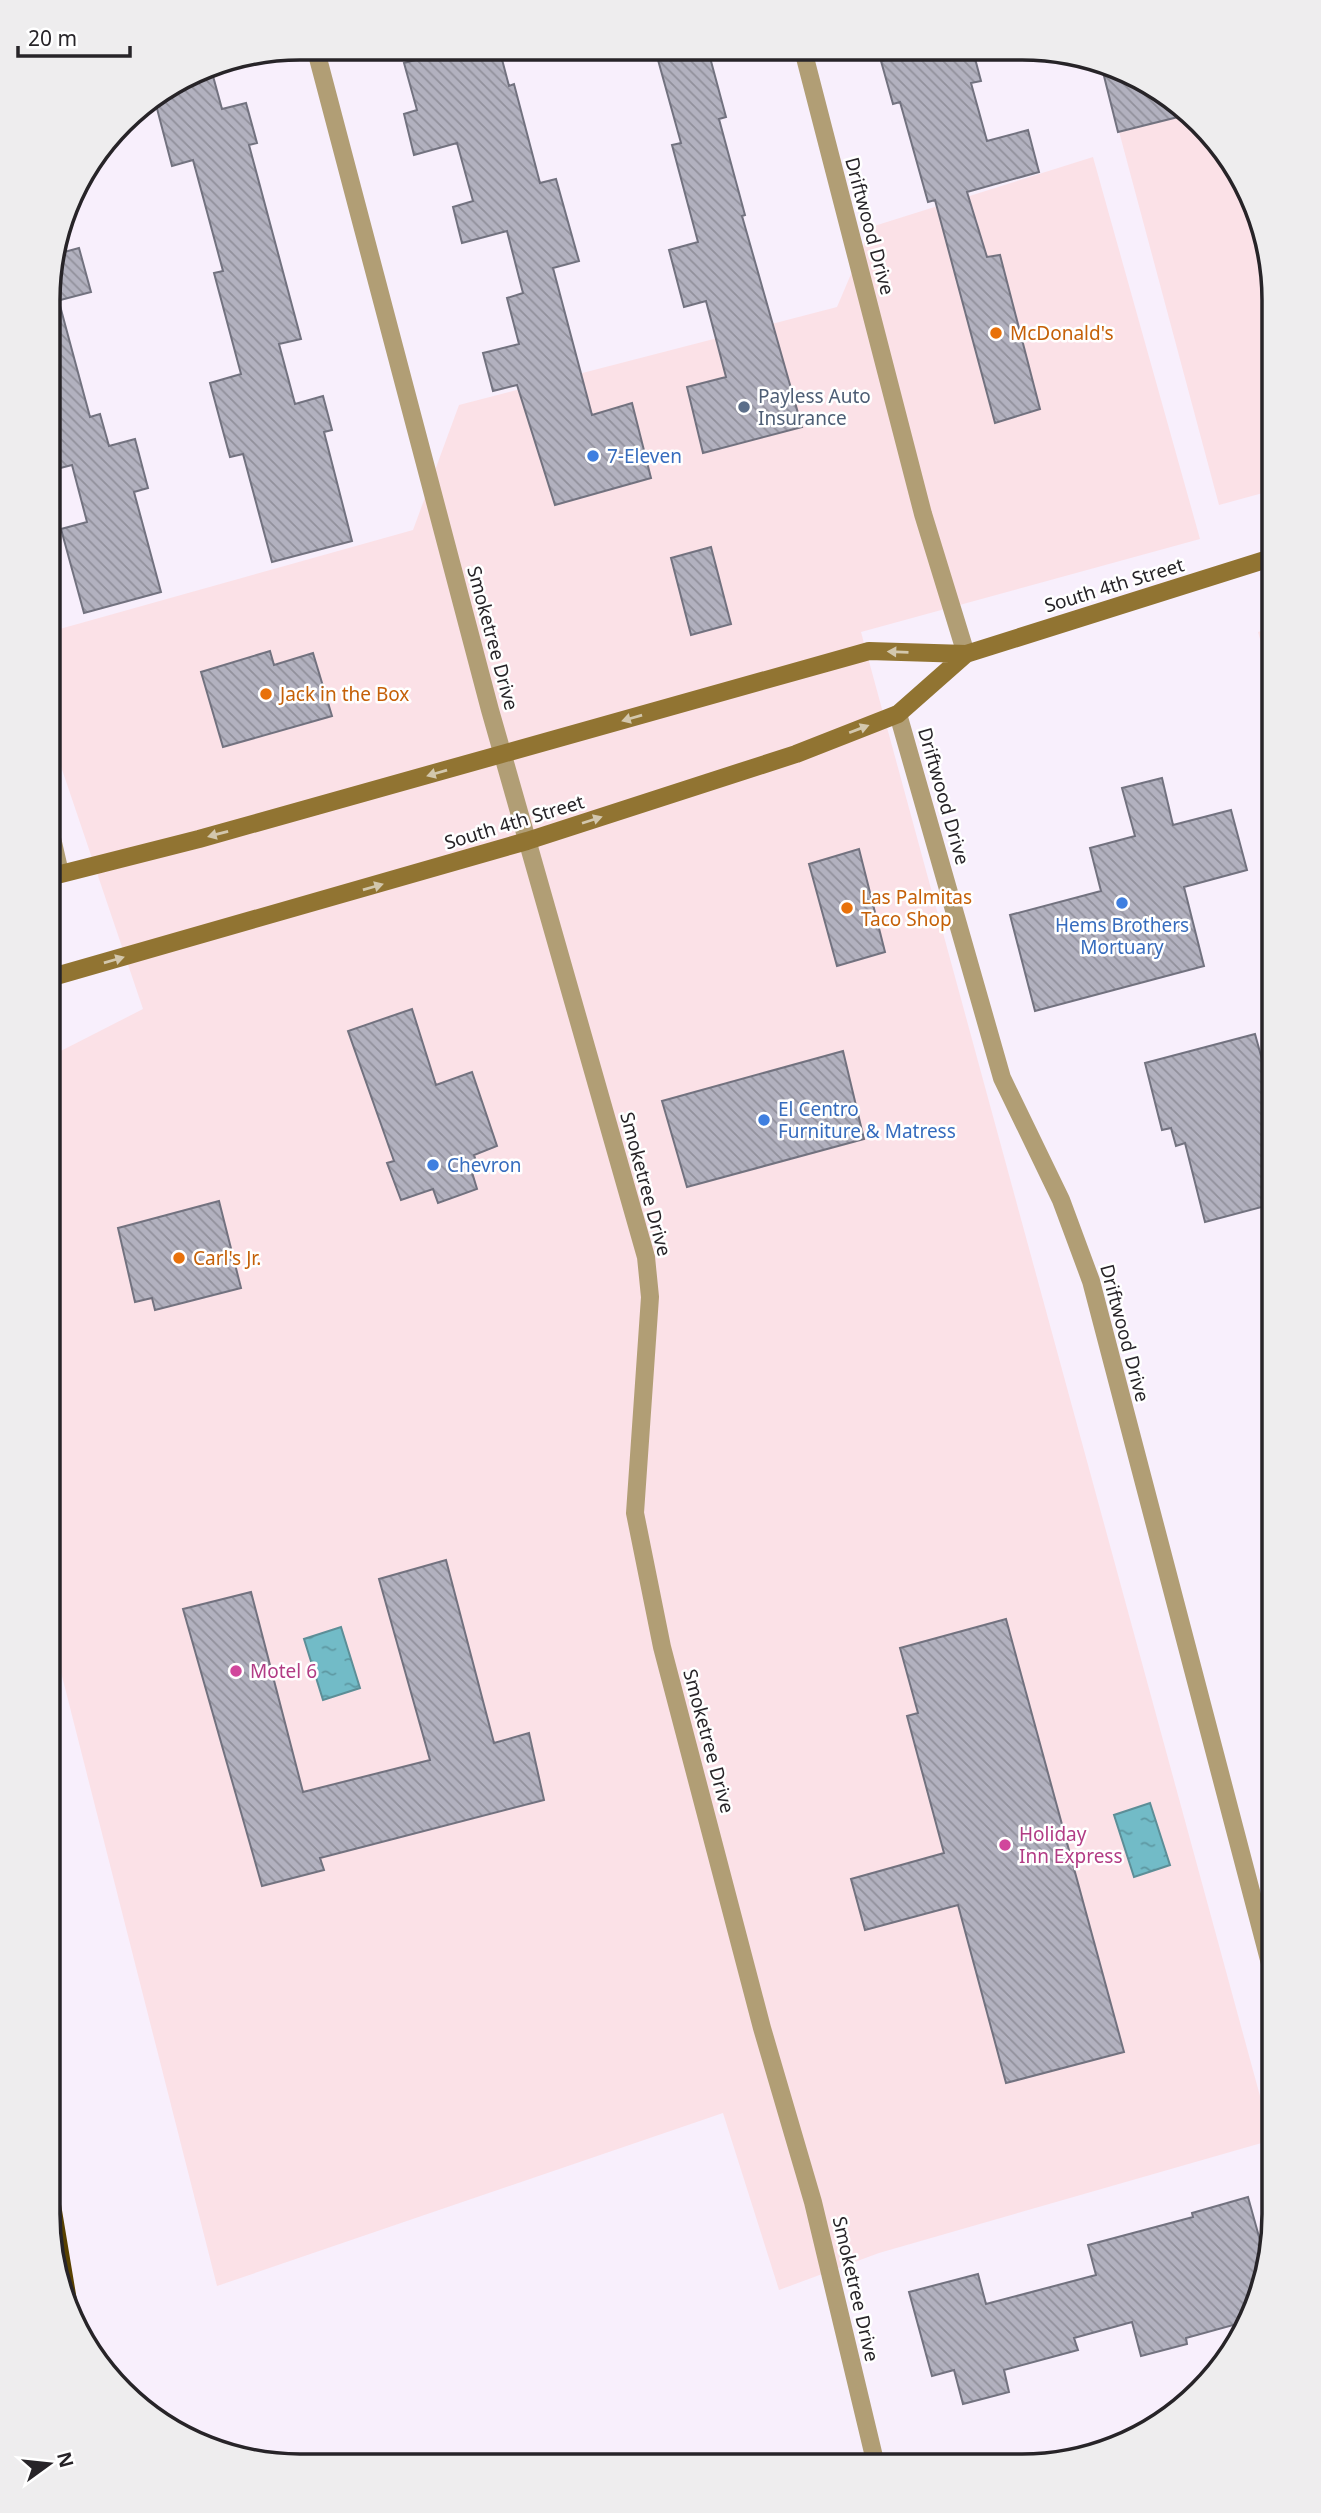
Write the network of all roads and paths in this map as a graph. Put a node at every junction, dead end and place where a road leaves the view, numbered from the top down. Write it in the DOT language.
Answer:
graph roads {
  1 [pos="318,60"];
  2 [pos="806,60"];
  3 [pos="1262,561"];
  4 [pos="966,654"];
  5 [pos="898,714"];
  6 [pos="503,755"];
  7 [pos="527,841"];
  8 [pos="60,874"];
  9 [pos="60,975"];
  10 [pos="1261,1930"];
  11 [pos="873,2454"];
  1 -- 6 [label="street, Smoketree Drive"];
  2 -- 4 [label="street, Driftwood Drive"];
  3 -- 4 [label="main road, South 4th Street"];
  4 -- 5 [label="main road, South 4th Street"];
  4 -- 6 [label="main road, South 4th Street, one-way"];
  7 -- 5 [label="main road, South 4th Street, one-way"];
  5 -- 10 [label="street, Driftwood Drive"];
  6 -- 7 [label="street, Smoketree Drive"];
  6 -- 8 [label="main road, South 4th Street, one-way"];
  9 -- 7 [label="main road, South 4th Street, one-way"];
  7 -- 11 [label="street, Smoketree Drive"];
}
